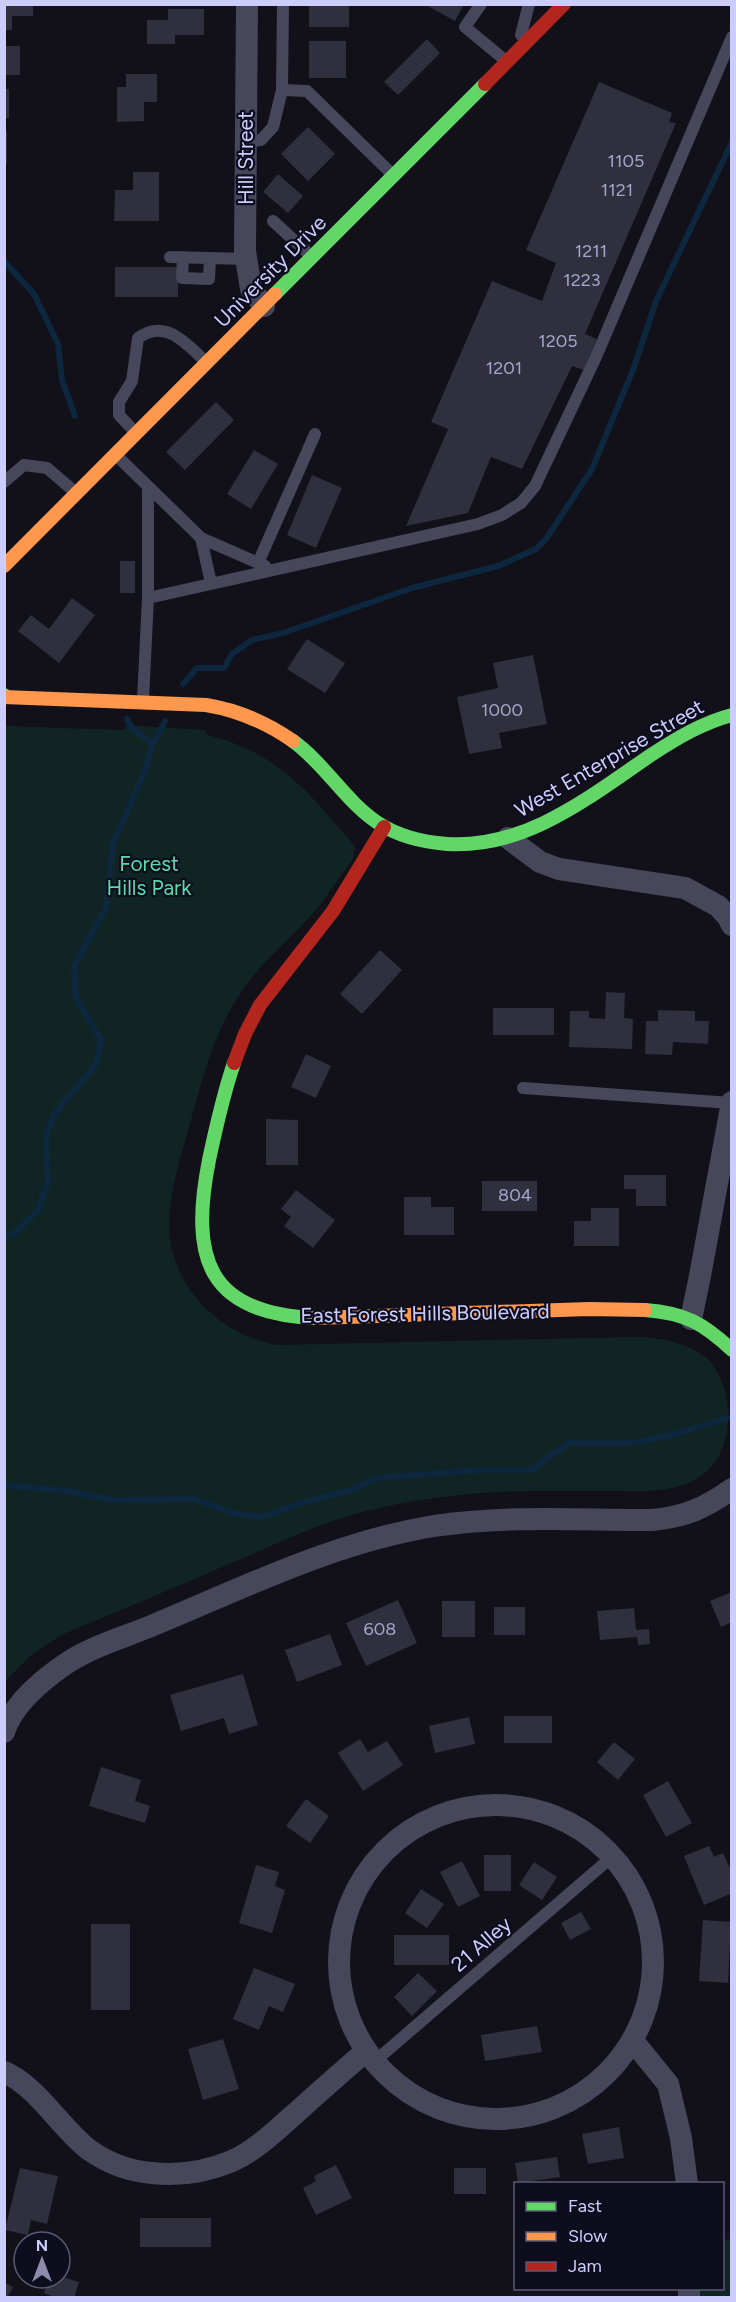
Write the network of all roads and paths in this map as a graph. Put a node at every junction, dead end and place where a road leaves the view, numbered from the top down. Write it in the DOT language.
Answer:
graph roads {
  1 [pos="247,4"];
  2 [pos="283,4"];
  3 [pos="481,4"];
  4 [pos="529,4"];
  5 [pos="564,4"];
  6 [pos="732,37"];
  7 [pos="518,51"];
  8 [pos="507,62"];
  9 [pos="282,90"];
  10 [pos="246,142"];
  11 [pos="394,176"];
  12 [pos="273,221"];
  13 [pos="170,257"];
  14 [pos="183,257"];
  15 [pos="313,257"];
  16 [pos="210,258"];
  17 [pos="246,259"];
  18 [pos="264,306"];
  19 [pos="207,363"];
  20 [pos="137,434"];
  21 [pos="315,434"];
  22 [pos="115,455"];
  23 [pos="4,482"];
  24 [pos="148,487"];
  25 [pos="77,494"];
  26 [pos="201,538"];
  27 [pos="258,563"];
  28 [pos="4,566"];
  29 [pos="274,570"];
  30 [pos="211,584"];
  31 [pos="148,598"];
  32 [pos="5,696"];
  33 [pos="143,701"];
  34 [pos="732,715"];
  35 [pos="384,827"];
  36 [pos="508,838"];
  37 [pos="732,925"];
  38 [pos="523,1088"];
  39 [pos="731,1102"];
  40 [pos="691,1319"];
  41 [pos="732,1350"];
  42 [pos="732,1488"];
  43 [pos="4,1732"];
  44 [pos="613,1856"];
  45 [pos="633,2041"];
  46 [pos="370,2056"];
  47 [pos="4,2072"];
  48 [pos="687,2182"];
  1 -- 10 [label="street, Hill Street"];
  2 -- 9 [label="lane"];
  3 -- 8 [label="lane"];
  4 -- 7 [label="lane"];
  5 -- 7 [label="street, University Drive"];
  6 -- 29 [label="lane"];
  7 -- 8 [label="street, University Drive"];
  8 -- 11 [label="street, University Drive"];
  9 -- 10 [label="lane"];
  9 -- 11 [label="lane"];
  10 -- 17 [label="street, Hill Street"];
  11 -- 15 [label="street, University Drive"];
  12 -- 15 [label="lane"];
  13 -- 14 [label="lane"];
  14 -- 16 [label="lane"];
  14 -- 16 [label="lane"];
  15 -- 18 [label="street, University Drive"];
  16 -- 17 [label="lane"];
  17 -- 18 [label="street, Hill Street"];
  18 -- 19 [label="street, University Drive"];
  19 -- 20 [label="street, University Drive"];
  19 -- 20 [label="lane"];
  20 -- 22 [label="street, University Drive"];
  21 -- 27 [label="lane"];
  22 -- 24 [label="lane"];
  22 -- 25 [label="street, University Drive"];
  23 -- 25 [label="lane"];
  24 -- 26 [label="lane"];
  24 -- 31 [label="lane"];
  25 -- 28 [label="street, University Drive"];
  26 -- 27 [label="lane"];
  26 -- 30 [label="lane"];
  27 -- 29 [label="lane"];
  29 -- 30 [label="lane"];
  30 -- 31 [label="lane"];
  31 -- 33 [label="lane"];
  32 -- 33 [label="street"];
  33 -- 35 [label="street"];
  34 -- 36 [label="street, West Enterprise Street"];
  35 -- 36 [label="street, West Enterprise Street"];
  35 -- 40 [label="street, East Forest Hills Boulevard"];
  36 -- 37 [label="street"];
  38 -- 39 [label="lane"];
  39 -- 40 [label="street"];
  40 -- 41 [label="street, East Forest Hills Boulevard"];
  42 -- 43 [label="street"];
  44 -- 45 [label="street"];
  44 -- 46 [label="lane, 21 Alley"];
  44 -- 46 [label="street"];
  45 -- 46 [label="street"];
  45 -- 48 [label="street"];
  46 -- 47 [label="street"];
}
